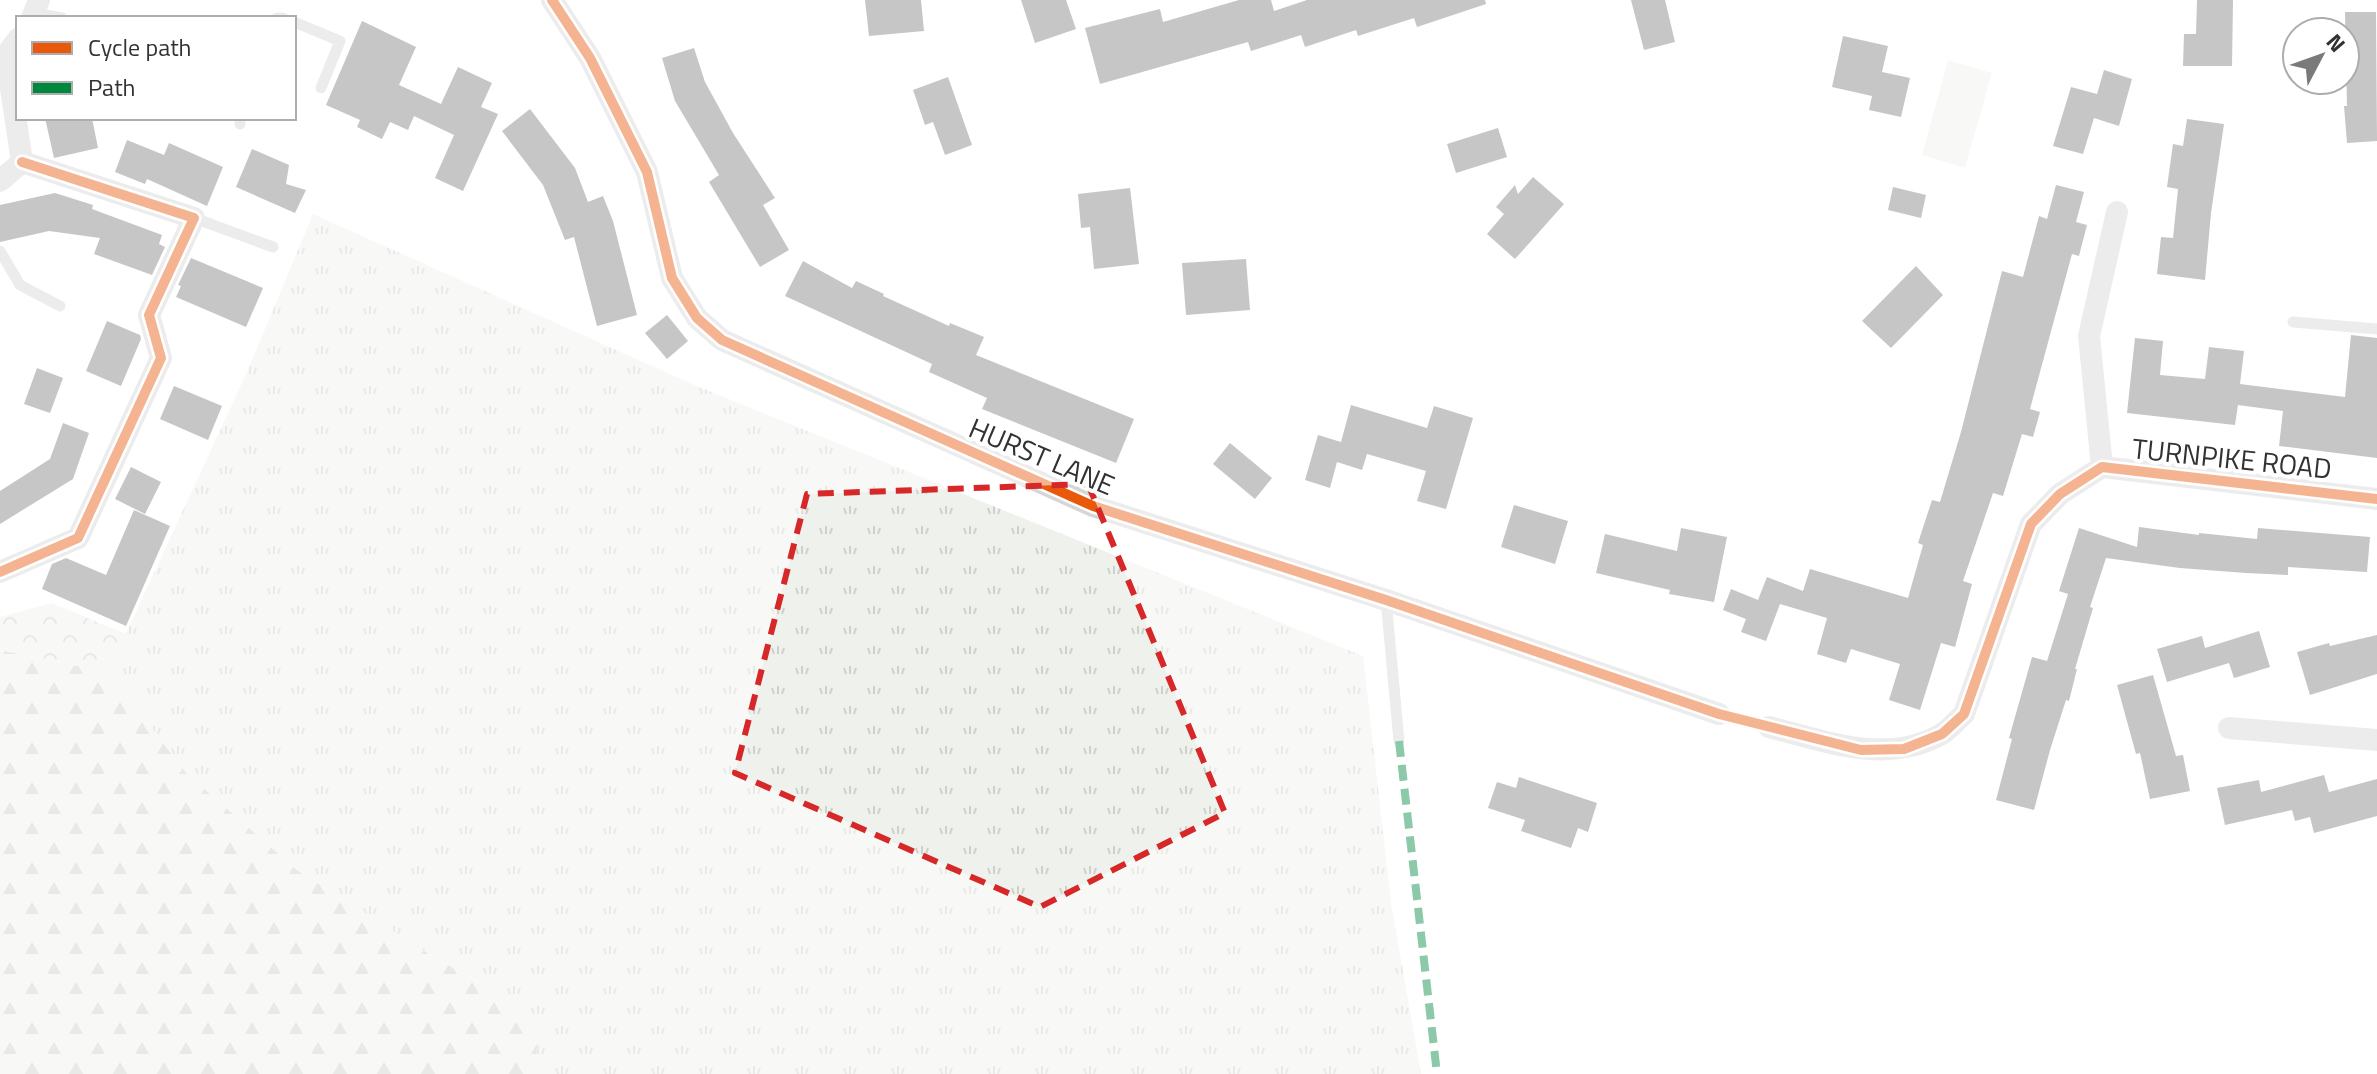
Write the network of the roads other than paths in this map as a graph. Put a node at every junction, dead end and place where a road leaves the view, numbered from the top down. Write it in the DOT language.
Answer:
graph roads {
  1 [pos="552,0"];
  2 [pos="36,10"];
  3 [pos="56,16"];
  4 [pos="296,23"];
  5 [pos="8,50"];
  6 [pos="321,88"];
  7 [pos="16,114"];
  8 [pos="17,120"];
  9 [pos="22,162"];
  10 [pos="0,181"];
  11 [pos="2117,212"];
  12 [pos="194,218"];
  13 [pos="273,247"];
  14 [pos="0,251"];
  15 [pos="60,306"];
  16 [pos="2293,322"];
  17 [pos="2377,329"];
  18 [pos="2102,467"];
  19 [pos="2377,499"];
  20 [pos="0,572"];
  21 [pos="1386,600"];
  22 [pos="1719,714"];
  23 [pos="1769,727"];
  24 [pos="2229,728"];
  25 [pos="2377,740"];
  26 [pos="1399,741"];
  1 -- 21 [label="street, HURST LANE"];
  2 -- 3 [label="lane"];
  4 -- 6 [label="lane"];
  5 -- 7 [label="street"];
  8 -- 9 [label="street"];
  9 -- 10 [label="street"];
  9 -- 12 [label="street"];
  11 -- 18 [label="street, TURNPIKE ROAD"];
  12 -- 13 [label="lane"];
  12 -- 20 [label="street"];
  14 -- 15 [label="lane"];
  16 -- 17 [label="lane"];
  18 -- 19 [label="street, TURNPIKE ROAD"];
  18 -- 23 [label="street, TURNPIKE ROAD"];
  21 -- 22 [label="street, HURST LANE"];
  21 -- 26 [label="lane"];
  24 -- 25 [label="street"];
}
